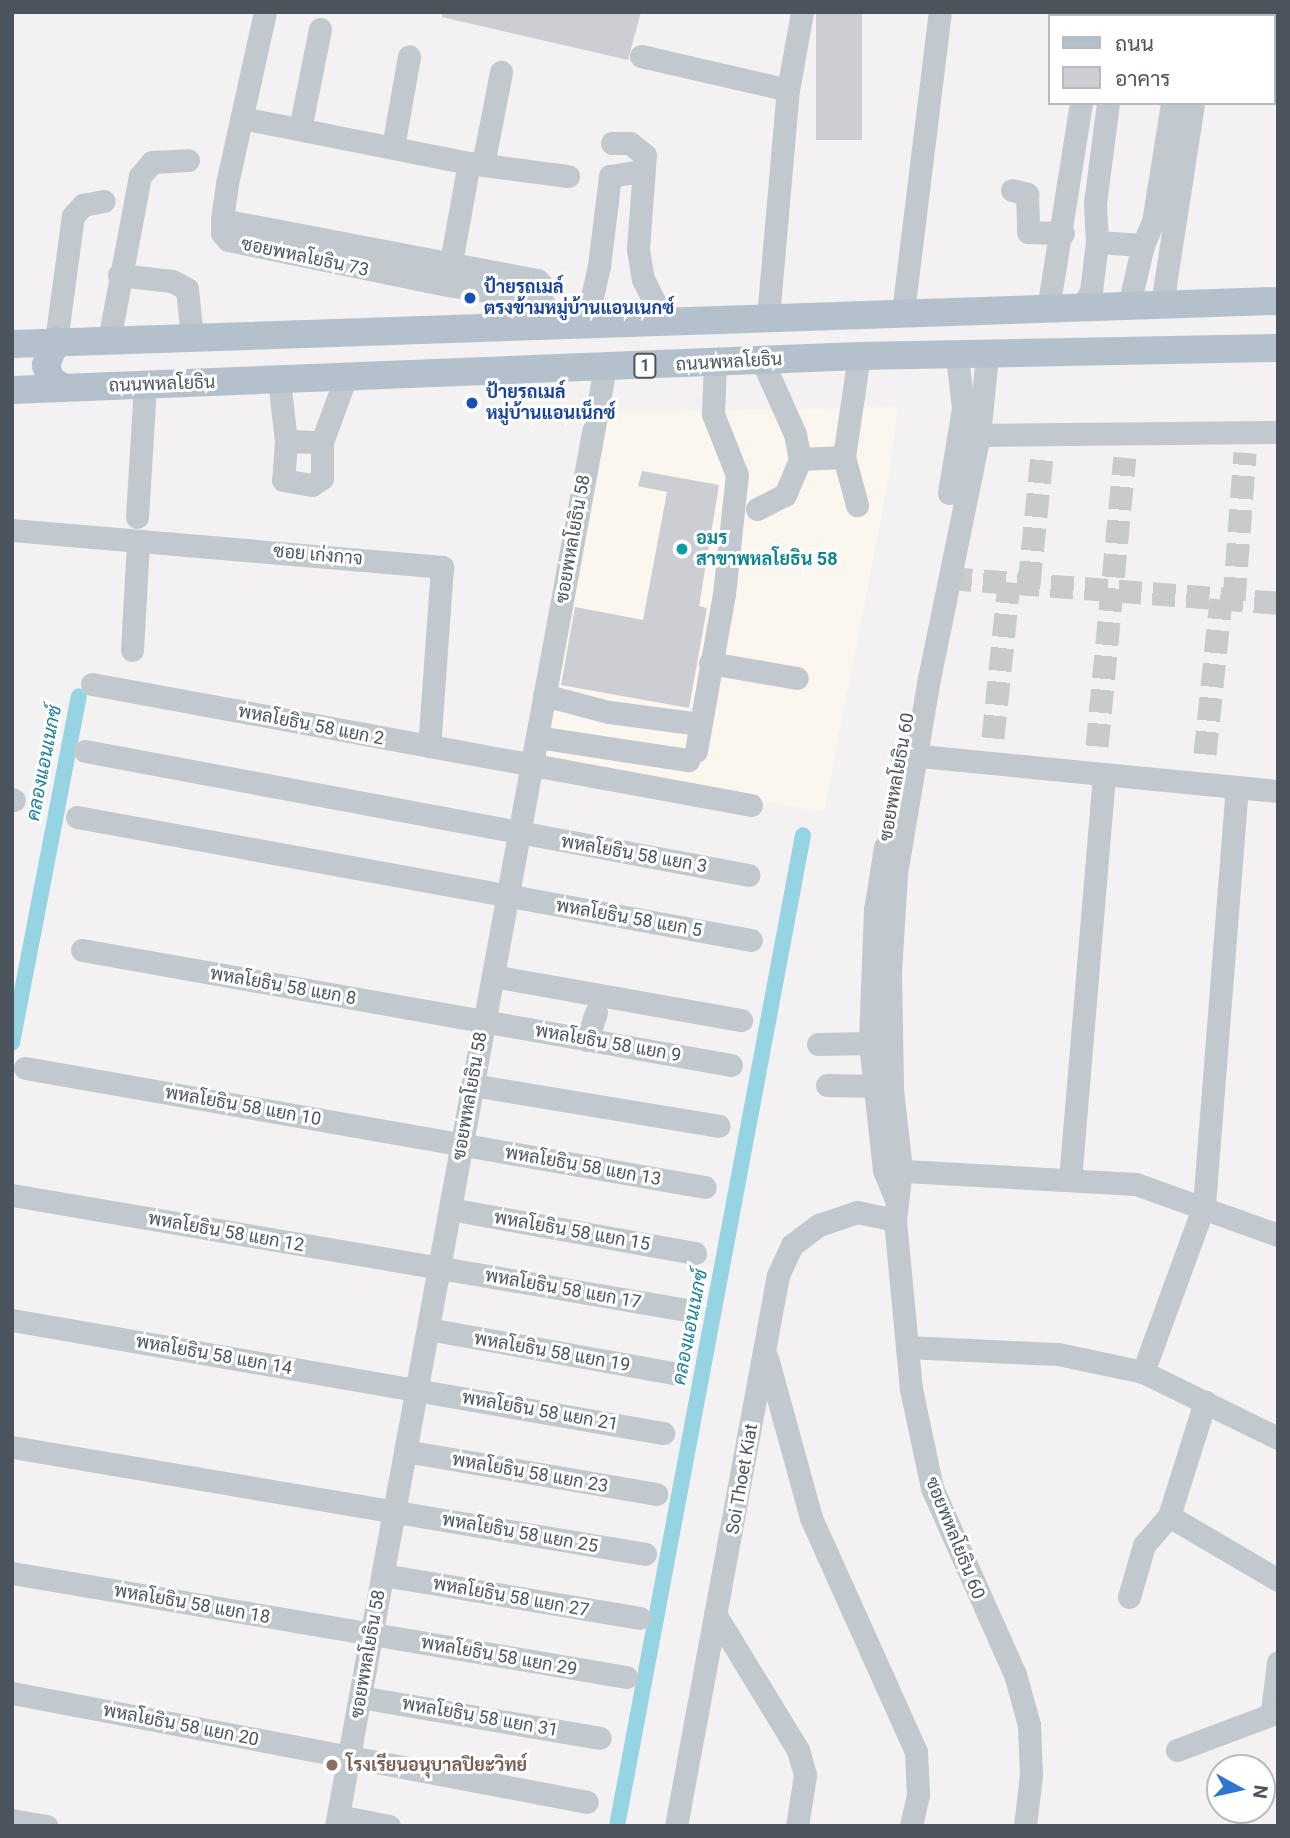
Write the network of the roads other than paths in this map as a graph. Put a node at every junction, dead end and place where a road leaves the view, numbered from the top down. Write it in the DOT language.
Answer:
graph roads {
  1 [pos="265,12"];
  2 [pos="803,12"];
  3 [pos="940,12"];
  4 [pos="320,29"];
  5 [pos="409,56"];
  6 [pos="641,56"];
  7 [pos="501,72"];
  8 [pos="788,90"];
  9 [pos="1081,105"];
  10 [pos="1108,105"];
  11 [pos="1172,105"];
  12 [pos="1193,105"];
  13 [pos="257,121"];
  14 [pos="300,129"];
  15 [pos="612,143"];
  16 [pos="393,148"];
  17 [pos="188,160"];
  18 [pos="469,163"];
  19 [pos="643,171"];
  20 [pos="568,176"];
  21 [pos="1012,190"];
  22 [pos="104,201"];
  23 [pos="222,220"];
  24 [pos="1063,233"];
  25 [pos="1097,242"];
  26 [pos="1143,244"];
  27 [pos="445,260"];
  28 [pos="119,275"];
  29 [pos="440,284"];
  30 [pos="541,299"];
  31 [pos="1278,301"];
  32 [pos="1162,304"];
  33 [pos="1129,305"];
  34 [pos="1082,307"];
  35 [pos="1048,309"];
  36 [pos="903,312"];
  37 [pos="768,317"];
  38 [pos="664,321"];
  39 [pos="586,323"];
  40 [pos="556,325"];
  41 [pos="192,337"];
  42 [pos="109,340"];
  43 [pos="56,341"];
  44 [pos="12,344"];
  45 [pos="1278,348"];
  46 [pos="957,355"];
  47 [pos="859,356"];
  48 [pos="987,356"];
  49 [pos="762,360"];
  50 [pos="715,363"];
  51 [pos="605,367"];
  52 [pos="345,379"];
  53 [pos="279,380"];
  54 [pos="145,385"];
  55 [pos="65,388"];
  56 [pos="12,390"];
  57 [pos="1278,432"];
  58 [pos="979,435"];
  59 [pos="286,441"];
  60 [pos="322,442"];
  61 [pos="844,457"];
  62 [pos="800,458"];
  63 [pos="856,505"];
  64 [pos="757,509"];
  65 [pos="137,517"];
  66 [pos="12,530"];
  67 [pos="138,541"];
  68 [pos="132,650"];
  69 [pos="710,663"];
  70 [pos="797,678"];
  71 [pos="92,684"];
  72 [pos="544,695"];
  73 [pos="914,720"];
  74 [pos="700,724"];
  75 [pos="537,737"];
  76 [pos="429,747"];
  77 [pos="85,751"];
  78 [pos="908,755"];
  79 [pos="531,765"];
  80 [pos="1104,776"];
  81 [pos="1237,789"];
  82 [pos="1278,792"];
  83 [pos="751,805"];
  84 [pos="77,817"];
  85 [pos="519,833"];
  86 [pos="749,875"];
  87 [pos="507,896"];
  88 [pos="751,940"];
  89 [pos="82,950"];
  90 [pos="493,976"];
  91 [pos="596,1012"];
  92 [pos="741,1020"];
  93 [pos="484,1021"];
  94 [pos="587,1040"];
  95 [pos="870,1043"];
  96 [pos="818,1044"];
  97 [pos="731,1065"];
  98 [pos="25,1068"];
  99 [pos="472,1085"];
  100 [pos="827,1085"];
  101 [pos="874,1086"];
  102 [pos="719,1126"];
  103 [pos="461,1145"];
  104 [pos="893,1170"];
  105 [pos="1070,1180"];
  106 [pos="705,1187"];
  107 [pos="12,1195"];
  108 [pos="1204,1205"];
  109 [pos="450,1209"];
  110 [pos="895,1210"];
  111 [pos="1278,1235"];
  112 [pos="695,1253"];
  113 [pos="439,1268"];
  114 [pos="687,1310"];
  115 [pos="12,1320"];
  116 [pos="428,1329"];
  117 [pos="907,1347"];
  118 [pos="765,1352"];
  119 [pos="1143,1372"];
  120 [pos="677,1374"];
  121 [pos="417,1390"];
  122 [pos="1205,1402"];
  123 [pos="663,1433"];
  124 [pos="1278,1438"];
  125 [pos="12,1447"];
  126 [pos="405,1451"];
  127 [pos="656,1494"];
  128 [pos="394,1512"];
  129 [pos="1169,1516"];
  130 [pos="645,1554"];
  131 [pos="12,1573"];
  132 [pos="383,1575"];
  133 [pos="1278,1580"];
  134 [pos="1129,1597"];
  135 [pos="715,1614"];
  136 [pos="639,1618"];
  137 [pos="372,1634"];
  138 [pos="1278,1662"];
  139 [pos="626,1677"];
  140 [pos="12,1693"];
  141 [pos="360,1697"];
  142 [pos="1275,1712"];
  143 [pos="600,1738"];
  144 [pos="1177,1750"];
  145 [pos="349,1757"];
  146 [pos="587,1802"];
  147 [pos="12,1820"];
  148 [pos="337,1821"];
  149 [pos="46,1826"];
  150 [pos="389,1826"];
  151 [pos="676,1826"];
  152 [pos="797,1826"];
  153 [pos="911,1826"];
  154 [pos="1026,1826"];
  1 -- 23 [label="street, ซอยพหลโยธิน 73"];
  2 -- 8 [label="street"];
  3 -- 36 [label="street"];
  4 -- 14 [label="street"];
  5 -- 16 [label="street"];
  6 -- 8 [label="street"];
  7 -- 18 [label="street"];
  8 -- 37 [label="street"];
  9 -- 24 [label="street"];
  10 -- 25 [label="street"];
  11 -- 26 [label="street"];
  12 -- 32 [label="street"];
  13 -- 14 [label="street"];
  14 -- 16 [label="street"];
  15 -- 19 [label="street"];
  16 -- 18 [label="street"];
  17 -- 28 [label="street"];
  18 -- 20 [label="street"];
  18 -- 27 [label="street"];
  19 -- 38 [label="street"];
  19 -- 39 [label="street"];
  21 -- 24 [label="street"];
  22 -- 43 [label="street"];
  23 -- 27 [label="street"];
  23 -- 29 [label="street, ซอยพหลโยธิน 73"];
  24 -- 35 [label="street"];
  25 -- 26 [label="street"];
  25 -- 34 [label="street"];
  26 -- 33 [label="street"];
  27 -- 29 [label="street"];
  27 -- 30 [label="street"];
  28 -- 41 [label="street"];
  28 -- 42 [label="street"];
  29 -- 30 [label="street, ซอยพหลโยธิน 73"];
  30 -- 40 [label="street"];
  31 -- 32 [label="main road"];
  32 -- 33 [label="main road"];
  33 -- 34 [label="main road"];
  34 -- 35 [label="main road"];
  35 -- 36 [label="main road"];
  36 -- 37 [label="main road"];
  37 -- 38 [label="main road"];
  38 -- 39 [label="main road"];
  39 -- 40 [label="main road"];
  40 -- 41 [label="main road"];
  41 -- 42 [label="main road"];
  42 -- 43 [label="main road"];
  43 -- 44 [label="main road"];
  43 -- 55 [label="main road"];
  45 -- 48 [label="main road, ถนนพหลโยธิน / 1"];
  46 -- 47 [label="main road, ถนนพหลโยธิน / 1"];
  46 -- 48 [label="main road, ถนนพหลโยธิน / 1"];
  46 -- 73 [label="street, ซอยพหลโยธิน 60"];
  47 -- 49 [label="main road, ถนนพหลโยธิน / 1"];
  47 -- 61 [label="street"];
  48 -- 58 [label="street, ซอยพหลโยธิน 60"];
  49 -- 50 [label="main road, ถนนพหลโยธิน / 1"];
  49 -- 62 [label="street"];
  50 -- 51 [label="main road, ถนนพหลโยธิน / 1"];
  50 -- 69 [label="street"];
  51 -- 52 [label="main road, ถนนพหลโยธิน / 1"];
  51 -- 72 [label="street, ซอยพหลโยธิน 58"];
  52 -- 53 [label="main road, ถนนพหลโยธิน / 1"];
  52 -- 60 [label="street"];
  53 -- 54 [label="main road, ถนนพหลโยธิน / 1"];
  53 -- 59 [label="street"];
  54 -- 55 [label="main road, ถนนพหลโยธิน / 1"];
  54 -- 65 [label="street"];
  55 -- 56 [label="main road, ถนนพหลโยธิน / 1"];
  57 -- 58 [label="street"];
  58 -- 73 [label="street, ซอยพหลโยธิน 60"];
  59 -- 60 [label="street"];
  59 -- 60 [label="street"];
  61 -- 62 [label="street"];
  61 -- 63 [label="street"];
  62 -- 64 [label="street"];
  66 -- 67 [label="street, ซอย เก่งกาจ"];
  67 -- 68 [label="street"];
  67 -- 76 [label="street, ซอย เก่งกาจ"];
  69 -- 70 [label="street"];
  69 -- 74 [label="street"];
  71 -- 76 [label="street, พหลโยธิน 58 แยก 2"];
  72 -- 74 [label="street"];
  72 -- 75 [label="street, ซอยพหลโยธิน 58"];
  73 -- 78 [label="street, ซอยพหลโยธิน 60"];
  74 -- 75 [label="street"];
  75 -- 79 [label="street, ซอยพหลโยธิน 58"];
  76 -- 79 [label="street, พหลโยธิน 58 แยก 2"];
  77 -- 85 [label="street, พหลโยธิน 58 แยก 3"];
  78 -- 80 [label="street"];
  78 -- 95 [label="street, ซอยพหลโยธิน 60"];
  78 -- 104 [label="street, ซอยพหลโยธิน 60"];
  79 -- 83 [label="street, พหลโยธิน 58 แยก 2"];
  79 -- 85 [label="street, ซอยพหลโยธิน 58"];
  80 -- 81 [label="street"];
  80 -- 105 [label="street"];
  81 -- 82 [label="street"];
  81 -- 108 [label="street"];
  84 -- 87 [label="street, พหลโยธิน 58 แยก 5"];
  85 -- 86 [label="street, พหลโยธิน 58 แยก 3"];
  85 -- 87 [label="street, ซอยพหลโยธิน 58"];
  87 -- 88 [label="street, พหลโยธิน 58 แยก 5"];
  87 -- 90 [label="street, ซอยพหลโยธิน 58"];
  89 -- 93 [label="street, พหลโยธิน 58 แยก 8"];
  90 -- 92 [label="street"];
  90 -- 93 [label="street, ซอยพหลโยธิน 58"];
  91 -- 94 [label="street"];
  93 -- 94 [label="street, พหลโยธิน 58 แยก 9"];
  93 -- 99 [label="street, ซอยพหลโยธิน 58"];
  94 -- 97 [label="street, พหลโยธิน 58 แยก 9"];
  95 -- 96 [label="street"];
  95 -- 101 [label="street, ซอยพหลโยธิน 60"];
  98 -- 103 [label="street, พหลโยธิน 58 แยก 10"];
  99 -- 102 [label="street"];
  99 -- 103 [label="street, ซอยพหลโยธิน 58"];
  100 -- 101 [label="street"];
  101 -- 104 [label="street, ซอยพหลโยธิน 60"];
  103 -- 106 [label="street, พหลโยธิน 58 แยก 13"];
  103 -- 109 [label="street, ซอยพหลโยธิน 58"];
  104 -- 105 [label="street"];
  104 -- 110 [label="street, ซอยพหลโยธิน 60"];
  105 -- 108 [label="street"];
  107 -- 113 [label="street, พหลโยธิน 58 แยก 12"];
  108 -- 111 [label="street"];
  108 -- 119 [label="street"];
  109 -- 112 [label="street, พหลโยธิน 58 แยก 15"];
  109 -- 113 [label="street, ซอยพหลโยธิน 58"];
  110 -- 117 [label="street, ซอยพหลโยธิน 60"];
  110 -- 118 [label="street, Soi Thoet Kiat"];
  113 -- 114 [label="street, พหลโยธิน 58 แยก 17"];
  113 -- 116 [label="street, ซอยพหลโยธิน 58"];
  115 -- 121 [label="street, พหลโยธิน 58 แยก 14"];
  116 -- 120 [label="street, พหลโยธิน 58 แยก 19"];
  116 -- 121 [label="street, ซอยพหลโยธิน 58"];
  117 -- 119 [label="street"];
  117 -- 154 [label="street, ซอยพหลโยธิน 60"];
  118 -- 135 [label="street, Soi Thoet Kiat"];
  118 -- 153 [label="street"];
  119 -- 122 [label="street"];
  121 -- 123 [label="street, พหลโยธิน 58 แยก 21"];
  121 -- 126 [label="street, ซอยพหลโยธิน 58"];
  122 -- 124 [label="street"];
  122 -- 129 [label="street"];
  125 -- 128 [label="street, พหลโยธิน 58 แยก 25"];
  126 -- 127 [label="street, พหลโยธิน 58 แยก 23"];
  126 -- 128 [label="street, ซอยพหลโยธิน 58"];
  128 -- 130 [label="street, พหลโยธิน 58 แยก 25"];
  128 -- 132 [label="street, ซอยพหลโยธิน 58"];
  129 -- 133 [label="street"];
  129 -- 134 [label="street"];
  131 -- 137 [label="street, พหลโยธิน 58 แยก 18"];
  132 -- 136 [label="street, พหลโยธิน 58 แยก 27"];
  132 -- 137 [label="street, ซอยพหลโยธิน 58"];
  135 -- 151 [label="street, Soi Thoet Kiat"];
  135 -- 152 [label="street"];
  137 -- 139 [label="street, พหลโยธิน 58 แยก 29"];
  137 -- 141 [label="street, ซอยพหลโยธิน 58"];
  138 -- 142 [label="street"];
  140 -- 145 [label="street, พหลโยธิน 58 แยก 20"];
  141 -- 143 [label="street, พหลโยธิน 58 แยก 31"];
  141 -- 145 [label="street, ซอยพหลโยธิน 58"];
  142 -- 144 [label="street"];
  145 -- 146 [label="street, พหลโยธิน 58 แยก 20"];
  145 -- 148 [label="street, ซอยพหลโยธิน 58"];
  147 -- 149 [label="street"];
  148 -- 150 [label="street"];
}
